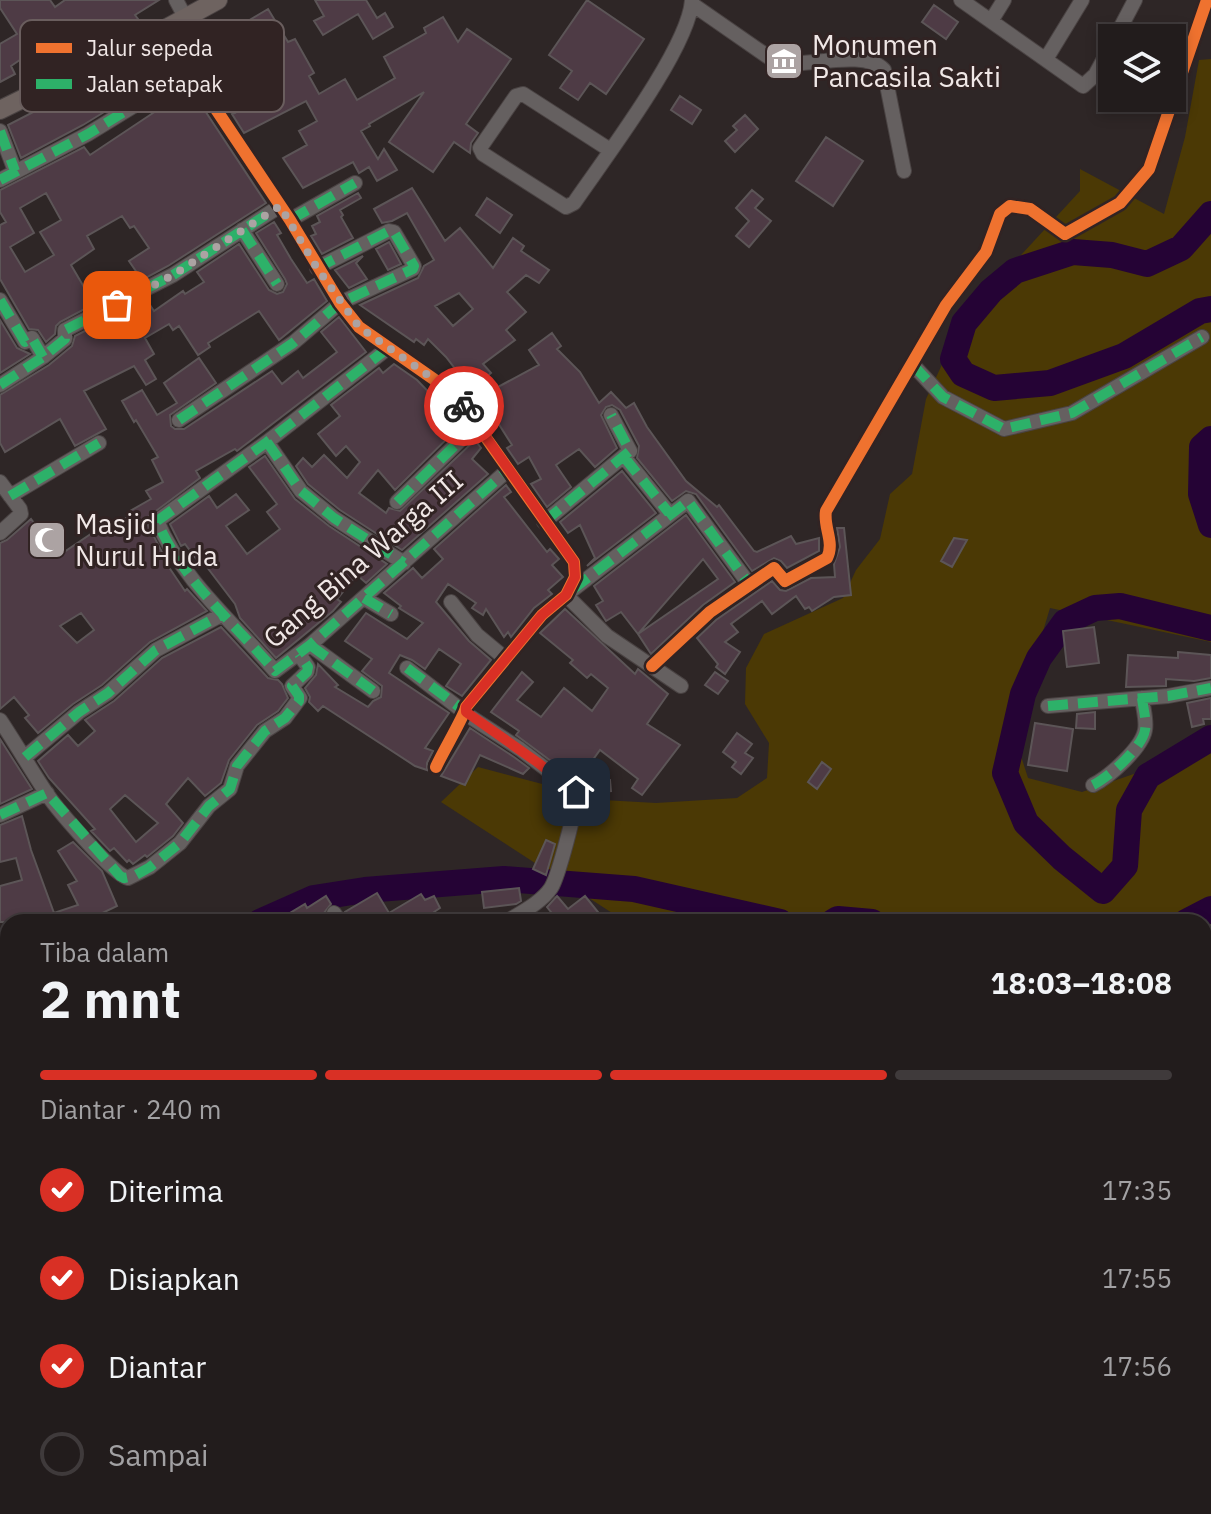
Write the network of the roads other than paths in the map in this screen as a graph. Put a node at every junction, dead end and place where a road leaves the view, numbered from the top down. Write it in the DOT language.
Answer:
graph roads {
  1 [pos="176,0"];
  2 [pos="218,0"];
  3 [pos="961,0"];
  4 [pos="1004,0"];
  5 [pos="1082,0"];
  6 [pos="1135,0"];
  7 [pos="1207,0"];
  8 [pos="692,2"];
  9 [pos="185,17"];
  10 [pos="180,20"];
  11 [pos="991,21"];
  12 [pos="1122,24"];
  13 [pos="1046,59"];
  14 [pos="1098,69"];
  15 [pos="20,100"];
  16 [pos="0,110"];
  17 [pos="124,112"];
  18 [pos="216,112"];
  19 [pos="0,131"];
  20 [pos="610,150"];
  21 [pos="15,171"];
  22 [pos="904,171"];
  23 [pos="0,180"];
  24 [pos="355,183"];
  25 [pos="280,206"];
  26 [pos="290,220"];
  27 [pos="242,230"];
  28 [pos="317,268"];
  29 [pos="277,284"];
  30 [pos="0,300"];
  31 [pos="340,303"];
  32 [pos="1202,337"];
  33 [pos="388,348"];
  34 [pos="43,357"];
  35 [pos="913,365"];
  36 [pos="0,385"];
  37 [pos="611,415"];
  38 [pos="179,420"];
  39 [pos="478,423"];
  40 [pos="267,442"];
  41 [pos="99,443"];
  42 [pos="624,457"];
  43 [pos="508,470"];
  44 [pos="0,482"];
  45 [pos="10,496"];
  46 [pos="397,502"];
  47 [pos="669,513"];
  48 [pos="544,522"];
  49 [pos="0,533"];
  50 [pos="404,563"];
  51 [pos="749,584"];
  52 [pos="566,595"];
  53 [pos="364,598"];
  54 [pos="451,602"];
  55 [pos="391,614"];
  56 [pos="221,615"];
  57 [pos="305,650"];
  58 [pos="506,659"];
  59 [pos="652,666"];
  60 [pos="407,668"];
  61 [pos="681,686"];
  62 [pos="1211,688"];
  63 [pos="373,691"];
  64 [pos="1142,698"];
  65 [pos="1048,706"];
  66 [pos="466,712"];
  67 [pos="0,720"];
  68 [pos="25,757"];
  69 [pos="436,767"];
  70 [pos="1093,785"];
  71 [pos="47,793"];
  72 [pos="0,815"];
  73 [pos="517,914"];
  1 -- 9 [label="street"];
  2 -- 9 [label="main road"];
  3 -- 11 [label="street"];
  4 -- 11 [label="street"];
  5 -- 13 [label="street"];
  6 -- 12 [label="street"];
  7 -- 35 [label="street"];
  8 -- 20 [label="street"];
  8 -- 22 [label="street"];
  9 -- 10 [label="main road"];
  11 -- 13 [label="street"];
  13 -- 14 [label="street"];
  15 -- 16 [label="main road"];
  17 -- 21 [label="street"];
  18 -- 25 [label="street"];
  19 -- 21 [label="street"];
  20 -- 20 [label="street"];
  21 -- 23 [label="street"];
  24 -- 26 [label="street"];
  25 -- 26 [label="street"];
  25 -- 27 [label="street"];
  26 -- 28 [label="street"];
  27 -- 29 [label="street"];
  27 -- 34 [label="street"];
  28 -- 31 [label="street"];
  28 -- 31 [label="street"];
  30 -- 34 [label="street"];
  31 -- 33 [label="street"];
  31 -- 38 [label="street"];
  32 -- 35 [label="street"];
  33 -- 39 [label="street"];
  33 -- 40 [label="street"];
  34 -- 36 [label="street"];
  35 -- 51 [label="street"];
  37 -- 42 [label="street"];
  39 -- 43 [label="street"];
  39 -- 46 [label="street"];
  40 -- 50 [label="street"];
  40 -- 56 [label="street"];
  41 -- 45 [label="street"];
  42 -- 47 [label="street"];
  42 -- 48 [label="street"];
  43 -- 48 [label="street"];
  43 -- 50 [label="street, Gang Bina Warga III"];
  44 -- 45 [label="street"];
  45 -- 49 [label="street"];
  47 -- 51 [label="street"];
  47 -- 52 [label="street"];
  48 -- 52 [label="street"];
  50 -- 53 [label="street, Gang Bina Warga III"];
  51 -- 59 [label="street"];
  52 -- 58 [label="street"];
  52 -- 59 [label="street"];
  53 -- 55 [label="street"];
  53 -- 57 [label="street, Gang Bina Warga III"];
  54 -- 58 [label="street"];
  56 -- 57 [label="street, Gang Bina Warga III"];
  56 -- 68 [label="street"];
  57 -- 63 [label="street"];
  57 -- 71 [label="street"];
  58 -- 66 [label="street"];
  59 -- 61 [label="street"];
  60 -- 66 [label="street"];
  62 -- 64 [label="street"];
  64 -- 65 [label="street"];
  64 -- 70 [label="street"];
  66 -- 69 [label="street"];
  66 -- 73 [label="street"];
  67 -- 68 [label="street"];
  68 -- 71 [label="street"];
  71 -- 72 [label="street"];
}
